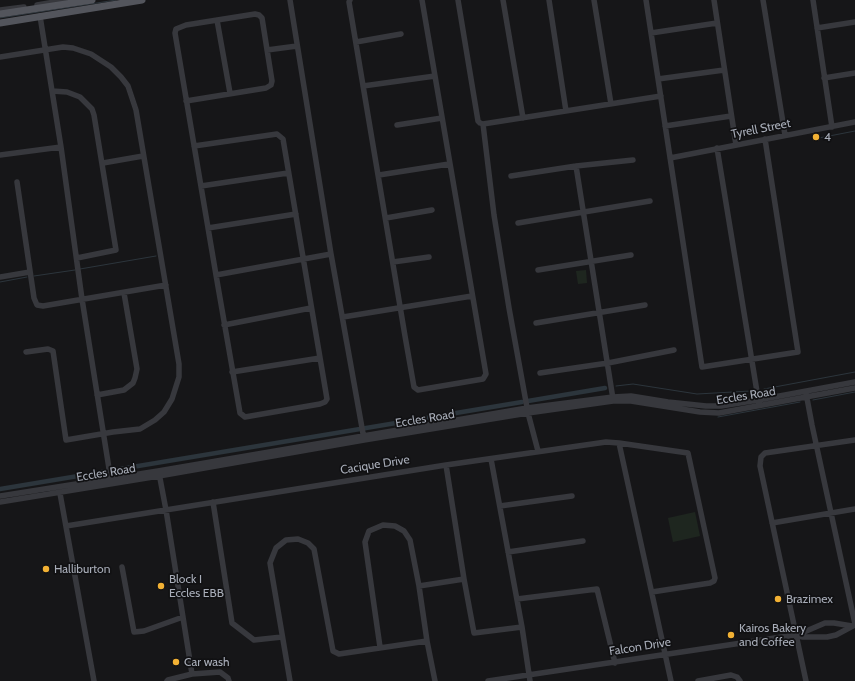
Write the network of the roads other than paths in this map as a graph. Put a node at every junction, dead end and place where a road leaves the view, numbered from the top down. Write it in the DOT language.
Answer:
graph roads {
  1 [pos="66,0"];
  2 [pos="92,0"];
  3 [pos="142,0"];
  4 [pos="290,0"];
  5 [pos="350,0"];
  6 [pos="422,0"];
  7 [pos="458,0"];
  8 [pos="503,0"];
  9 [pos="549,0"];
  10 [pos="594,0"];
  11 [pos="646,0"];
  12 [pos="714,0"];
  13 [pos="763,0"];
  14 [pos="813,0"];
  15 [pos="39,4"];
  16 [pos="0,10"];
  17 [pos="0,14"];
  18 [pos="40,16"];
  19 [pos="217,20"];
  20 [pos="855,22"];
  21 [pos="0,23"];
  22 [pos="717,23"];
  23 [pos="817,28"];
  24 [pos="651,33"];
  25 [pos="401,34"];
  26 [pos="356,42"];
  27 [pos="298,46"];
  28 [pos="46,50"];
  29 [pos="267,50"];
  30 [pos="0,57"];
  31 [pos="724,70"];
  32 [pos="855,73"];
  33 [pos="435,76"];
  34 [pos="824,78"];
  35 [pos="658,79"];
  36 [pos="364,86"];
  37 [pos="52,91"];
  38 [pos="230,93"];
  39 [pos="661,96"];
  40 [pos="186,100"];
  41 [pos="612,104"];
  42 [pos="566,111"];
  43 [pos="732,116"];
  44 [pos="442,118"];
  45 [pos="523,118"];
  46 [pos="855,122"];
  47 [pos="483,124"];
  48 [pos="397,125"];
  49 [pos="665,126"];
  50 [pos="832,127"];
  51 [pos="785,135"];
  52 [pos="765,139"];
  53 [pos="736,145"];
  54 [pos="194,146"];
  55 [pos="61,147"];
  56 [pos="717,148"];
  57 [pos="0,156"];
  58 [pos="144,156"];
  59 [pos="670,158"];
  60 [pos="633,160"];
  61 [pos="103,163"];
  62 [pos="449,164"];
  63 [pos="576,166"];
  64 [pos="288,173"];
  65 [pos="379,175"];
  66 [pos="511,176"];
  67 [pos="17,182"];
  68 [pos="201,186"];
  69 [pos="650,201"];
  70 [pos="432,210"];
  71 [pos="584,213"];
  72 [pos="296,214"];
  73 [pos="386,218"];
  74 [pos="518,223"];
  75 [pos="208,228"];
  76 [pos="331,254"];
  77 [pos="632,255"];
  78 [pos="429,257"];
  79 [pos="77,258"];
  80 [pos="303,259"];
  81 [pos="393,262"];
  82 [pos="592,262"];
  83 [pos="538,270"];
  84 [pos="30,272"];
  85 [pos="216,274"];
  86 [pos="0,277"];
  87 [pos="166,285"];
  88 [pos="124,293"];
  89 [pos="472,296"];
  90 [pos="82,299"];
  91 [pos="645,305"];
  92 [pos="311,308"];
  93 [pos="400,308"];
  94 [pos="600,313"];
  95 [pos="343,317"];
  96 [pos="536,323"];
  97 [pos="224,325"];
  98 [pos="674,350"];
  99 [pos="26,352"];
  100 [pos="320,358"];
  101 [pos="751,359"];
  102 [pos="608,363"];
  103 [pos="232,372"];
  104 [pos="540,373"];
  105 [pos="855,382"];
  106 [pos="855,388"];
  107 [pos="807,394"];
  108 [pos="97,395"];
  109 [pos="613,399"];
  110 [pos="759,403"];
  111 [pos="528,411"];
  112 [pos="104,434"];
  113 [pos="363,438"];
  114 [pos="855,440"];
  115 [pos="619,443"];
  116 [pos="817,446"];
  117 [pos="538,451"];
  118 [pos="491,459"];
  119 [pos="446,465"];
  120 [pos="159,473"];
  121 [pos="111,481"];
  122 [pos="60,489"];
  123 [pos="0,496"];
  124 [pos="572,496"];
  125 [pos="0,502"];
  126 [pos="213,502"];
  127 [pos="500,506"];
  128 [pos="855,509"];
  129 [pos="166,510"];
  130 [pos="831,513"];
  131 [pos="772,523"];
  132 [pos="66,526"];
  133 [pos="583,541"];
  134 [pos="508,552"];
  135 [pos="122,567"];
  136 [pos="464,579"];
  137 [pos="419,586"];
  138 [pos="652,592"];
  139 [pos="517,599"];
  140 [pos="183,617"];
  141 [pos="854,625"];
  142 [pos="522,627"];
  143 [pos="796,635"];
  144 [pos="282,637"];
  145 [pos="427,641"];
  146 [pos="380,647"];
  147 [pos="666,654"];
  148 [pos="615,662"];
  149 [pos="192,674"];
  150 [pos="528,674"];
  151 [pos="698,680"];
  152 [pos="94,681"];
  153 [pos="167,681"];
  154 [pos="229,681"];
  155 [pos="290,681"];
  156 [pos="436,681"];
  157 [pos="488,681"];
  158 [pos="530,681"];
  159 [pos="672,681"];
  160 [pos="740,681"];
  161 [pos="806,681"];
  1 -- 15 [label="street"];
  2 -- 15 [label="main road"];
  3 -- 18 [label="main road"];
  4 -- 27 [label="street"];
  5 -- 26 [label="street"];
  6 -- 33 [label="street"];
  7 -- 47 [label="street"];
  8 -- 45 [label="street"];
  9 -- 42 [label="street"];
  10 -- 41 [label="street"];
  11 -- 24 [label="street"];
  12 -- 22 [label="street"];
  13 -- 51 [label="street"];
  14 -- 23 [label="street"];
  15 -- 16 [label="street"];
  15 -- 17 [label="main road"];
  18 -- 21 [label="main road"];
  18 -- 28 [label="street"];
  19 -- 29 [label="street"];
  19 -- 38 [label="street"];
  19 -- 40 [label="street"];
  20 -- 23 [label="street"];
  22 -- 24 [label="street"];
  22 -- 31 [label="street"];
  23 -- 34 [label="street"];
  24 -- 35 [label="street"];
  25 -- 26 [label="street"];
  26 -- 36 [label="street"];
  27 -- 29 [label="street"];
  27 -- 76 [label="street"];
  28 -- 30 [label="street"];
  28 -- 37 [label="street"];
  28 -- 58 [label="street"];
  29 -- 38 [label="street"];
  31 -- 35 [label="street"];
  31 -- 43 [label="street"];
  32 -- 34 [label="street"];
  33 -- 36 [label="street"];
  33 -- 44 [label="street"];
  34 -- 50 [label="street"];
  35 -- 39 [label="street"];
  36 -- 65 [label="street"];
  37 -- 55 [label="street"];
  37 -- 61 [label="street"];
  38 -- 40 [label="street"];
  39 -- 41 [label="street"];
  39 -- 49 [label="street"];
  40 -- 54 [label="street"];
  41 -- 42 [label="street"];
  42 -- 45 [label="street"];
  43 -- 49 [label="street"];
  43 -- 53 [label="street"];
  44 -- 48 [label="street"];
  44 -- 62 [label="street"];
  45 -- 47 [label="street"];
  46 -- 50 [label="street, Tyrell Street"];
  47 -- 111 [label="street"];
  49 -- 59 [label="street"];
  50 -- 51 [label="street, Tyrell Street"];
  51 -- 52 [label="street, Tyrell Street"];
  52 -- 53 [label="street, Tyrell Street"];
  52 -- 101 [label="street"];
  53 -- 56 [label="street, Tyrell Street"];
  54 -- 64 [label="street"];
  54 -- 68 [label="street"];
  55 -- 57 [label="street"];
  55 -- 79 [label="street"];
  56 -- 59 [label="street, Tyrell Street"];
  56 -- 101 [label="street"];
  58 -- 61 [label="street"];
  58 -- 87 [label="street"];
  59 -- 101 [label="street"];
  60 -- 63 [label="street"];
  61 -- 79 [label="street"];
  62 -- 65 [label="street"];
  62 -- 89 [label="street"];
  63 -- 66 [label="street"];
  63 -- 71 [label="street"];
  64 -- 68 [label="street"];
  64 -- 72 [label="street"];
  65 -- 73 [label="street"];
  67 -- 84 [label="street"];
  68 -- 75 [label="street"];
  69 -- 71 [label="street"];
  70 -- 73 [label="street"];
  71 -- 74 [label="street"];
  71 -- 82 [label="street"];
  72 -- 75 [label="street"];
  72 -- 80 [label="street"];
  73 -- 81 [label="street"];
  75 -- 85 [label="street"];
  76 -- 80 [label="street"];
  76 -- 95 [label="street"];
  77 -- 82 [label="street"];
  78 -- 81 [label="street"];
  79 -- 90 [label="street"];
  80 -- 85 [label="street"];
  80 -- 92 [label="street"];
  81 -- 93 [label="street"];
  82 -- 83 [label="street"];
  82 -- 94 [label="street"];
  84 -- 86 [label="street"];
  84 -- 90 [label="street"];
  85 -- 97 [label="street"];
  87 -- 88 [label="street"];
  87 -- 112 [label="street"];
  88 -- 90 [label="street"];
  88 -- 108 [label="street"];
  89 -- 93 [label="street"];
  89 -- 93 [label="street"];
  90 -- 108 [label="street"];
  91 -- 94 [label="street"];
  92 -- 97 [label="street"];
  92 -- 100 [label="street"];
  93 -- 95 [label="street"];
  94 -- 96 [label="street"];
  94 -- 102 [label="street"];
  95 -- 113 [label="street"];
  97 -- 103 [label="street"];
  98 -- 102 [label="street"];
  99 -- 112 [label="street"];
  100 -- 103 [label="street"];
  100 -- 103 [label="street"];
  101 -- 110 [label="street"];
  102 -- 104 [label="street"];
  102 -- 109 [label="street"];
  105 -- 107 [label="street, Eccles Road"];
  106 -- 107 [label="street, Eccles Road"];
  107 -- 110 [label="street, Eccles Road"];
  107 -- 116 [label="street"];
  108 -- 112 [label="street"];
  109 -- 110 [label="street, Eccles Road"];
  109 -- 111 [label="street, Eccles Road"];
  111 -- 113 [label="street, Eccles Road"];
  111 -- 117 [label="street"];
  112 -- 121 [label="street"];
  113 -- 120 [label="street, Eccles Road"];
  114 -- 116 [label="street"];
  115 -- 117 [label="street, Cacique Drive"];
  115 -- 138 [label="street"];
  115 -- 138 [label="street, Cacique Drive"];
  116 -- 130 [label="street"];
  116 -- 131 [label="street"];
  117 -- 118 [label="street, Cacique Drive"];
  118 -- 119 [label="street, Cacique Drive"];
  118 -- 127 [label="street"];
  119 -- 126 [label="street, Cacique Drive"];
  119 -- 136 [label="street"];
  120 -- 121 [label="street, Eccles Road"];
  120 -- 129 [label="street"];
  121 -- 122 [label="street, Eccles Road"];
  122 -- 123 [label="street, Eccles Road"];
  122 -- 125 [label="street, Eccles Road"];
  122 -- 132 [label="street"];
  124 -- 127 [label="street"];
  126 -- 129 [label="street, Cacique Drive"];
  126 -- 144 [label="street"];
  127 -- 134 [label="street"];
  128 -- 130 [label="street"];
  129 -- 132 [label="street, Cacique Drive"];
  129 -- 140 [label="street"];
  130 -- 131 [label="street"];
  130 -- 141 [label="street"];
  131 -- 143 [label="street"];
  132 -- 152 [label="street"];
  133 -- 134 [label="street"];
  134 -- 139 [label="street"];
  135 -- 140 [label="street"];
  136 -- 137 [label="street"];
  136 -- 142 [label="street"];
  137 -- 145 [label="street"];
  137 -- 146 [label="street"];
  138 -- 147 [label="street"];
  139 -- 142 [label="street"];
  139 -- 148 [label="street"];
  140 -- 149 [label="street"];
  141 -- 143 [label="street, Falcon Drive"];
  141 -- 143 [label="street, Falcon Drive"];
  142 -- 150 [label="street"];
  143 -- 147 [label="street, Falcon Drive"];
  143 -- 161 [label="street"];
  144 -- 146 [label="street"];
  144 -- 155 [label="street"];
  145 -- 146 [label="street"];
  145 -- 156 [label="street"];
  147 -- 148 [label="street, Falcon Drive"];
  147 -- 159 [label="street"];
  148 -- 150 [label="street, Falcon Drive"];
  149 -- 153 [label="street"];
  149 -- 154 [label="street"];
  150 -- 157 [label="street, Falcon Drive"];
  150 -- 158 [label="street"];
  151 -- 160 [label="street"];
}
